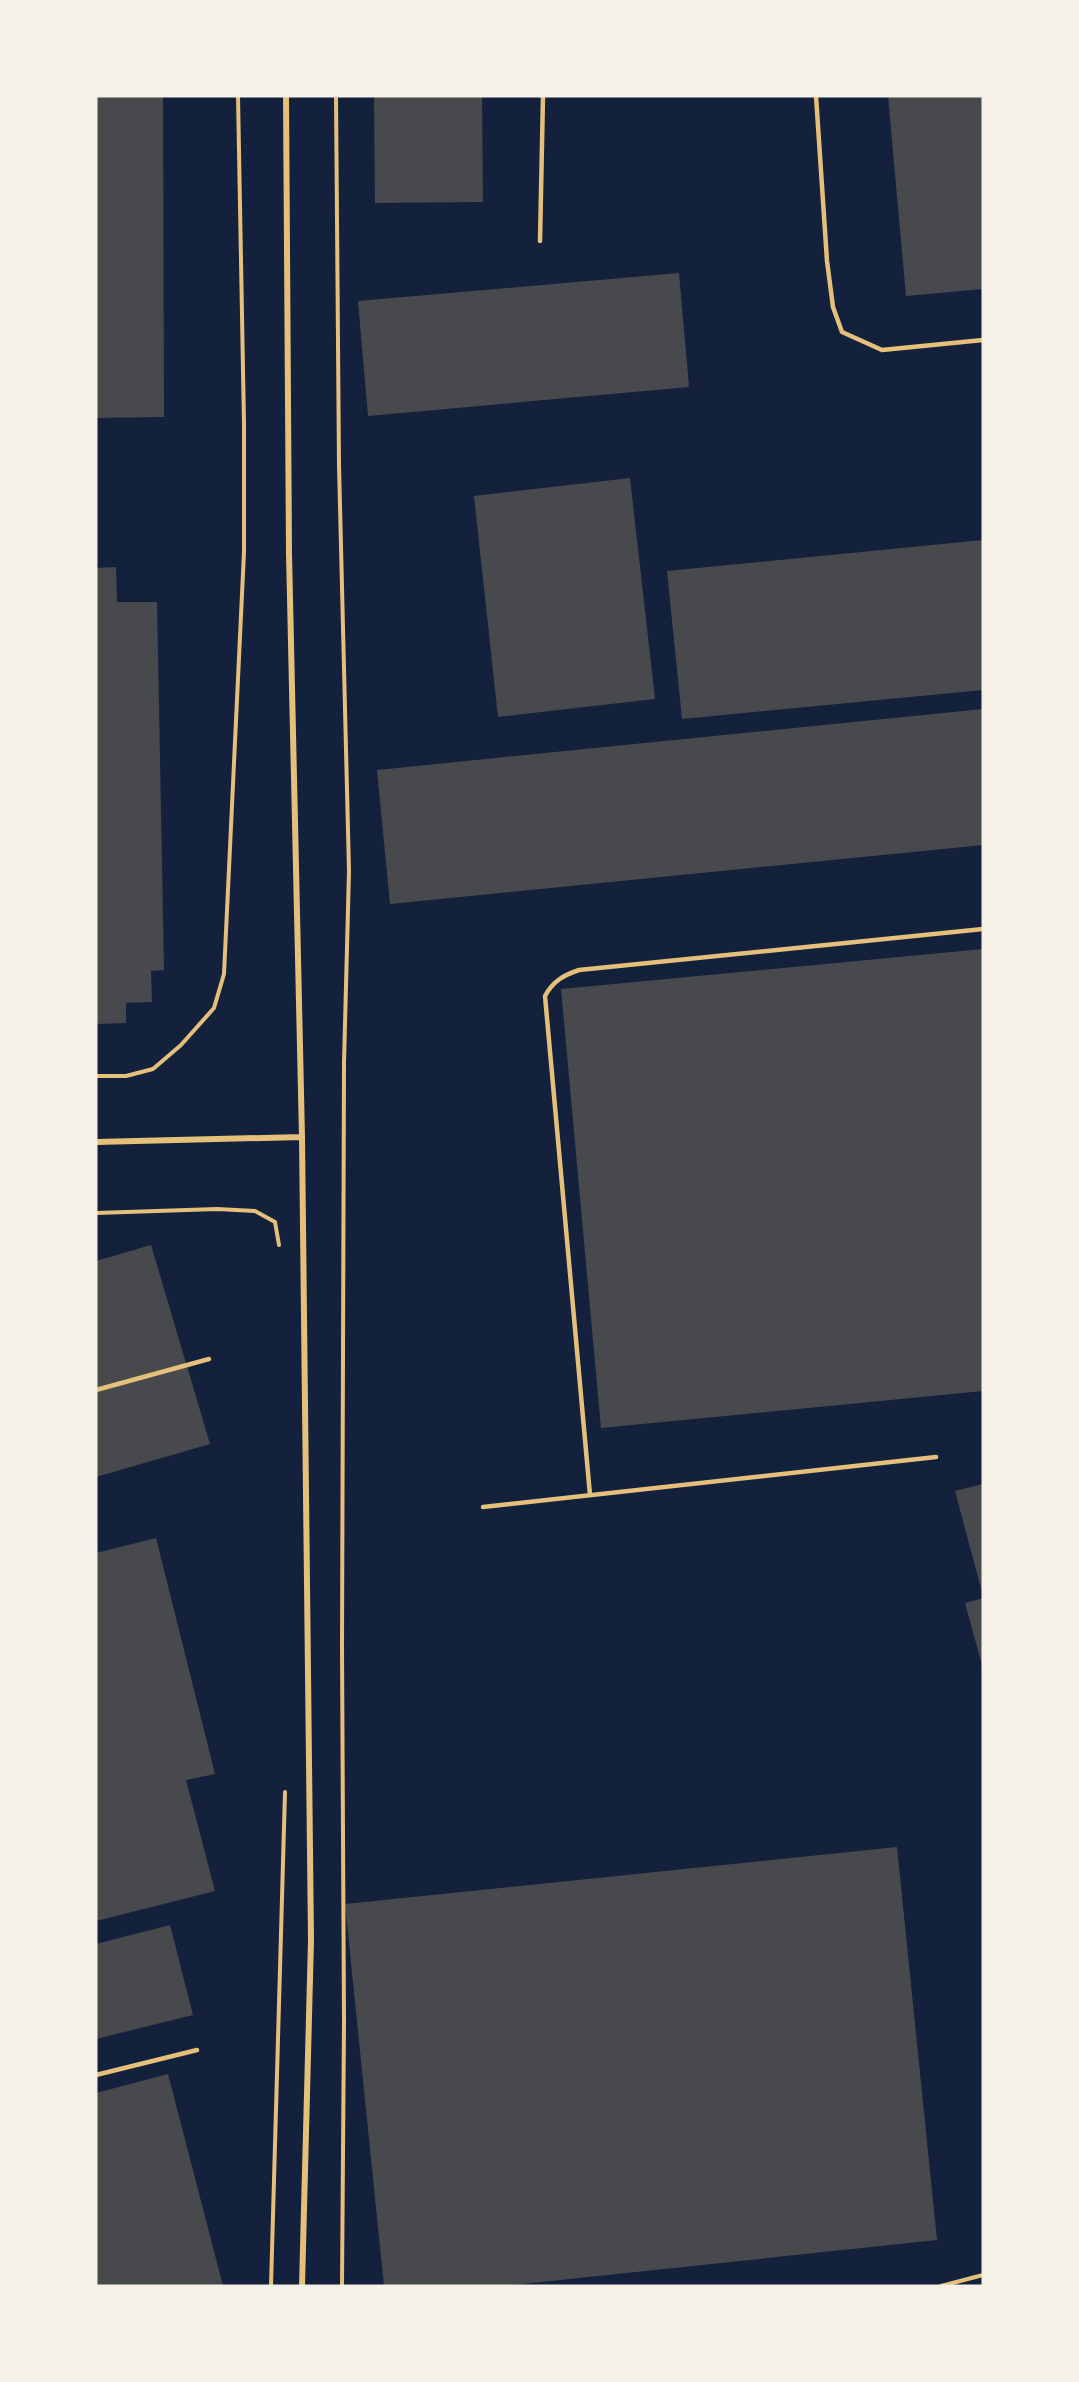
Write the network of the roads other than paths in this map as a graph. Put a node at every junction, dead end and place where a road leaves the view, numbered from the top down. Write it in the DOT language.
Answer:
graph roads {
  1 [pos="286,96"];
  2 [pos="543,96"];
  3 [pos="816,96"];
  4 [pos="540,241"];
  5 [pos="983,340"];
  6 [pos="983,928"];
  7 [pos="302,1137"];
  8 [pos="96,1142"];
  9 [pos="209,1359"];
  10 [pos="96,1390"];
  11 [pos="936,1457"];
  12 [pos="590,1495"];
  13 [pos="483,1507"];
  14 [pos="197,2050"];
  15 [pos="96,2075"];
  16 [pos="302,2286"];
  1 -- 7 [label="street"];
  2 -- 4 [label="lane"];
  3 -- 5 [label="lane"];
  6 -- 12 [label="lane"];
  7 -- 8 [label="street"];
  7 -- 16 [label="street"];
  9 -- 10 [label="lane"];
  11 -- 12 [label="lane"];
  12 -- 13 [label="lane"];
  14 -- 15 [label="lane"];
}
